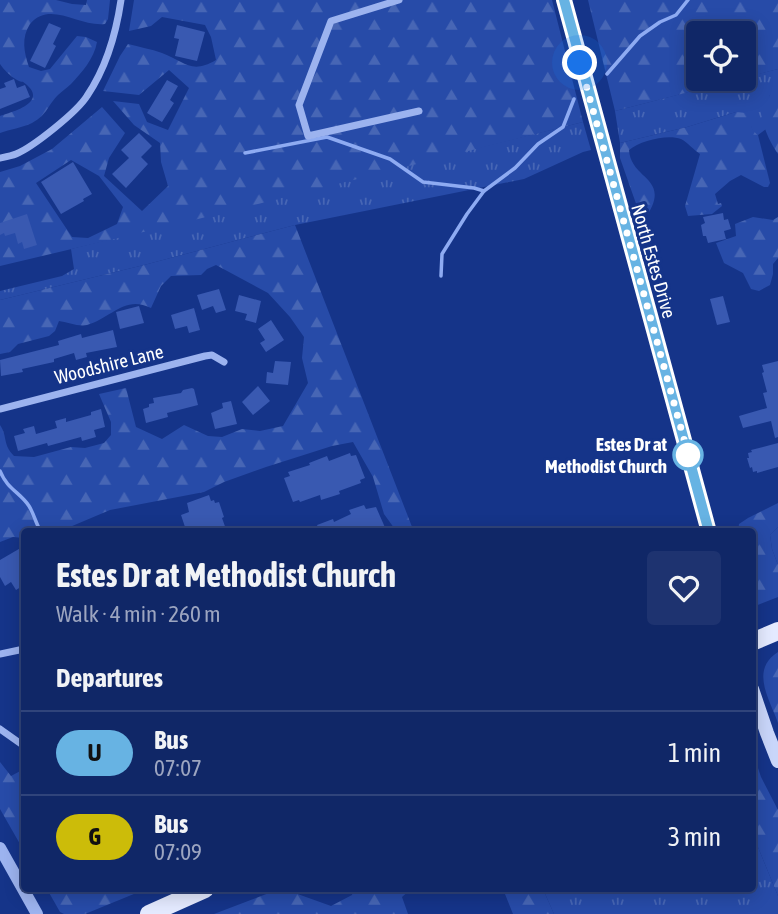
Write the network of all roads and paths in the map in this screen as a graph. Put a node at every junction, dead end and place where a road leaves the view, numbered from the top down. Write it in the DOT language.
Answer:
graph roads {
  1 [pos="121,0"];
  2 [pos="399,0"];
  3 [pos="564,0"];
  4 [pos="419,111"];
  5 [pos="0,158"];
  6 [pos="224,362"];
  7 [pos="0,409"];
  8 [pos="708,528"];
  9 [pos="778,631"];
  10 [pos="756,640"];
  11 [pos="21,650"];
  12 [pos="0,654"];
  13 [pos="756,702"];
  14 [pos="0,729"];
  15 [pos="21,744"];
  16 [pos="778,761"];
  17 [pos="0,848"];
  18 [pos="21,885"];
  19 [pos="25,892"];
  20 [pos="198,892"];
  21 [pos="37,914"];
  22 [pos="149,914"];
  1 -- 5 [label="street"];
  2 -- 4 [label="street"];
  3 -- 8 [label="main road, North Estes Drive"];
  6 -- 7 [label="street, Woodshire Lane"];
  9 -- 10 [label="main road"];
  11 -- 12 [label="street"];
  13 -- 16 [label="main road"];
  14 -- 15 [label="street"];
  17 -- 18 [label="street"];
  19 -- 21 [label="street"];
  20 -- 22 [label="main road"];
}
